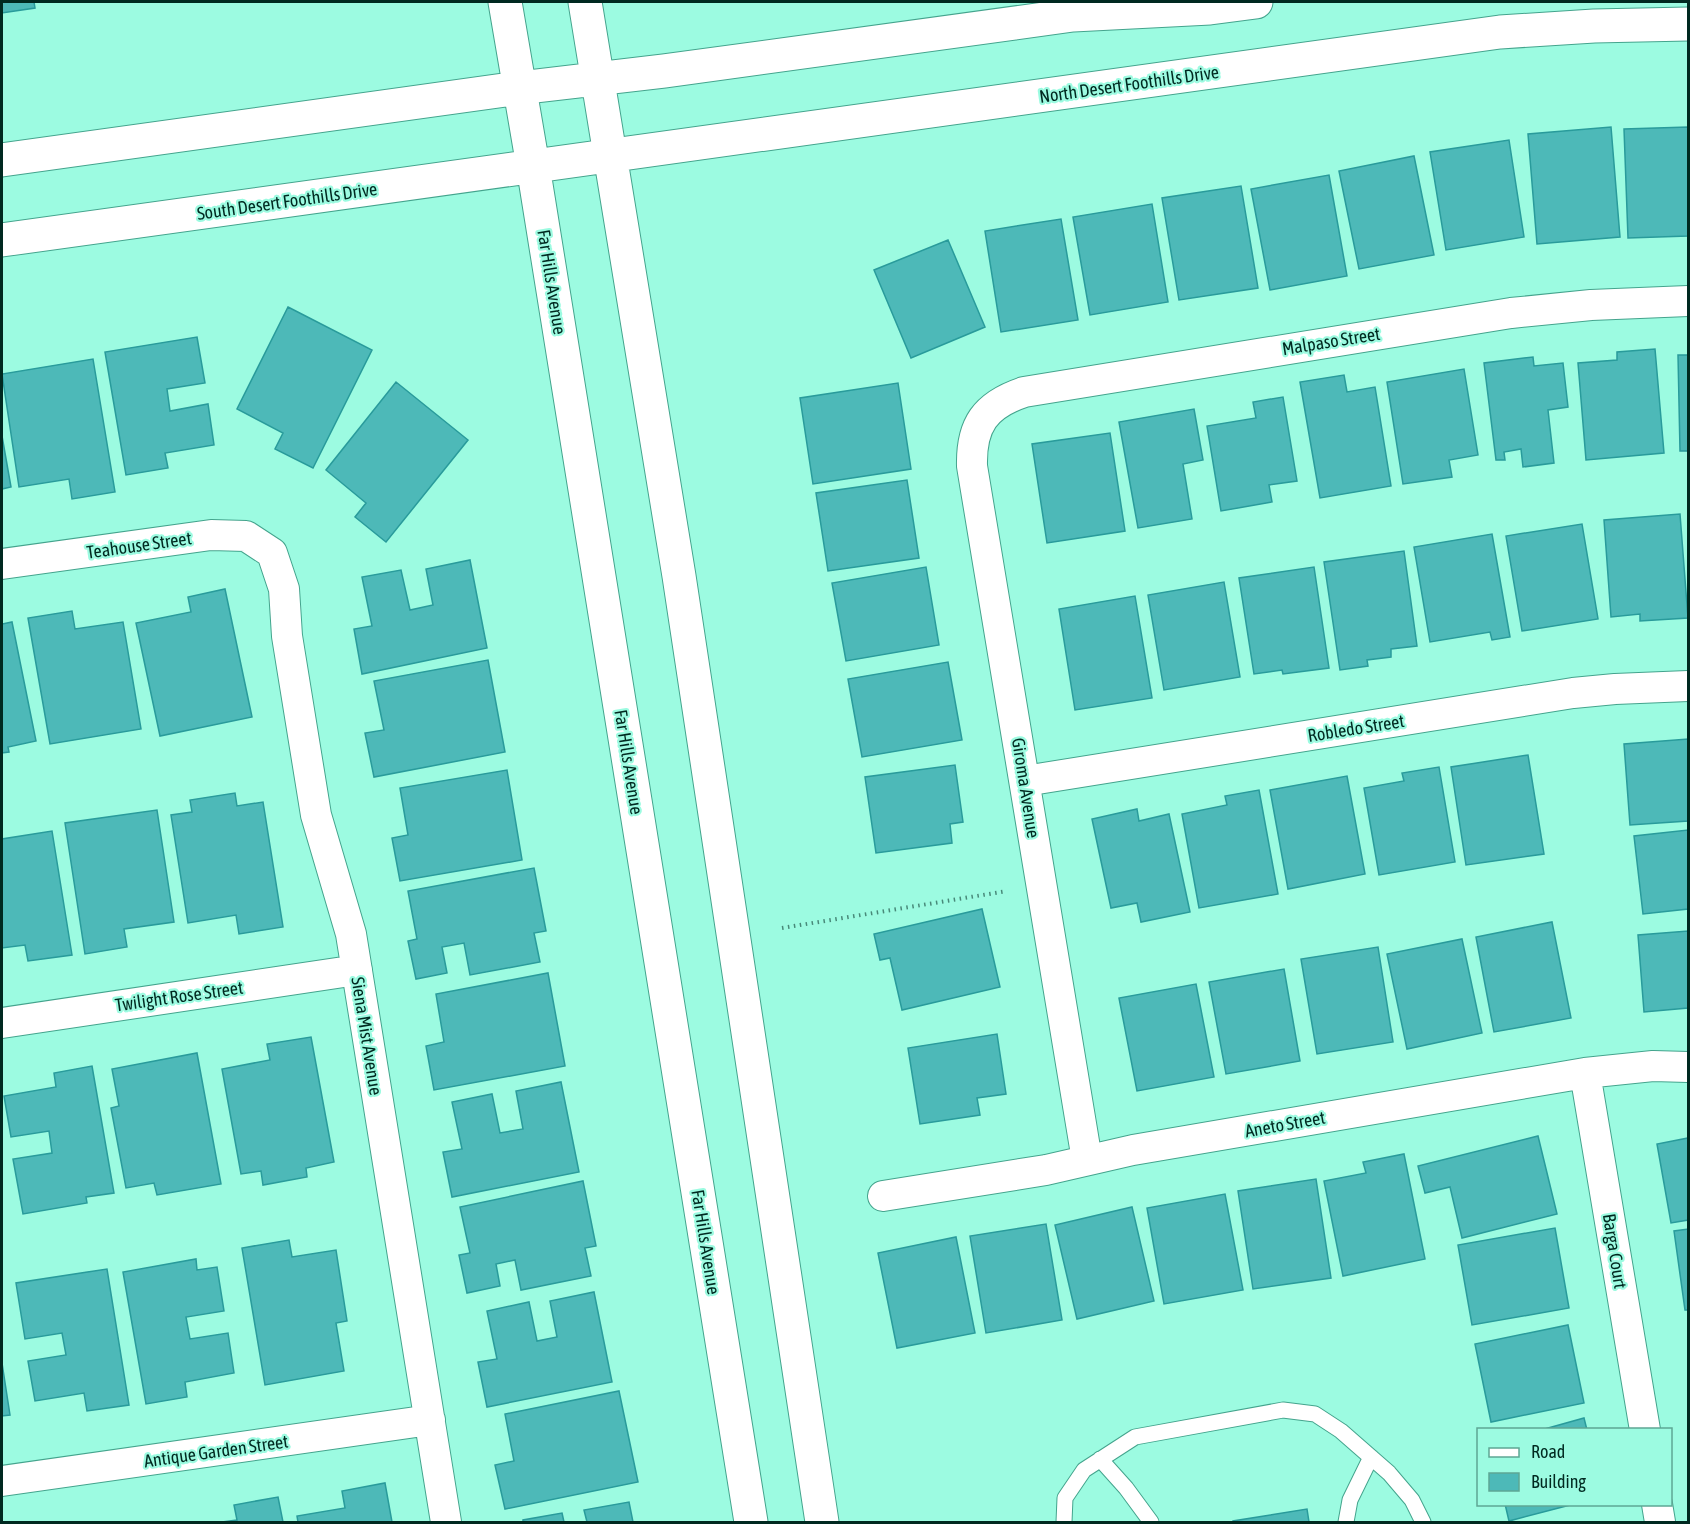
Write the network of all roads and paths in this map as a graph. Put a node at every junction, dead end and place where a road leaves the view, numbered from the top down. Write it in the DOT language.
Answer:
graph roads {
  1 [pos="505,2"];
  2 [pos="585,2"];
  3 [pos="1256,2"];
  4 [pos="1689,24"];
  5 [pos="597,78"];
  6 [pos="519,88"];
  7 [pos="610,156"];
  8 [pos="2,160"];
  9 [pos="572,161"];
  10 [pos="534,166"];
  11 [pos="2,240"];
  12 [pos="1689,302"];
  13 [pos="984,417"];
  14 [pos="272,553"];
  15 [pos="2,564"];
  16 [pos="1689,686"];
  17 [pos="1025,781"];
  18 [pos="1007,891"];
  19 [pos="782,928"];
  20 [pos="357,970"];
  21 [pos="2,1023"];
  22 [pos="1689,1067"];
  23 [pos="1585,1073"];
  24 [pos="1087,1160"];
  25 [pos="883,1197"];
  26 [pos="430,1420"];
  27 [pos="1645,1428"];
  28 [pos="1371,1457"];
  29 [pos="1100,1459"];
  30 [pos="2,1481"];
  31 [pos="1657,1506"];
  32 [pos="446,1522"];
  33 [pos="751,1522"];
  34 [pos="822,1522"];
  35 [pos="1064,1522"];
  36 [pos="1151,1522"];
  37 [pos="1346,1522"];
  38 [pos="1424,1522"];
  39 [pos="1660,1522"];
  1 -- 6 [label="main road, Far Hills Avenue"];
  2 -- 5 [label="main road"];
  3 -- 5 [label="main road"];
  4 -- 7 [label="main road, North Desert Foothills Drive"];
  5 -- 6 [label="main road"];
  5 -- 7 [label="main road"];
  6 -- 8 [label="main road"];
  6 -- 10 [label="main road, Far Hills Avenue"];
  7 -- 9 [label="main road, North Desert Foothills Drive"];
  7 -- 34 [label="main road"];
  9 -- 10 [label="main road, South Desert Foothills Drive"];
  10 -- 11 [label="main road, South Desert Foothills Drive"];
  10 -- 33 [label="main road, Far Hills Avenue"];
  12 -- 13 [label="street, Malpaso Street"];
  13 -- 17 [label="street, Giroma Avenue"];
  14 -- 15 [label="street, Teahouse Street"];
  14 -- 20 [label="street, Siena Mist Avenue"];
  16 -- 17 [label="street, Robledo Street"];
  17 -- 24 [label="street, Giroma Avenue"];
  18 -- 19 [label="path"];
  20 -- 21 [label="street, Twilight Rose Street"];
  20 -- 26 [label="street, Siena Mist Avenue"];
  22 -- 23 [label="street, Aneto Street"];
  23 -- 24 [label="street, Aneto Street"];
  23 -- 27 [label="street, Barga Court"];
  24 -- 25 [label="street, Aneto Street"];
  26 -- 30 [label="street, Antique Garden Street"];
  26 -- 32 [label="street, Siena Mist Avenue"];
  28 -- 29 [label="lane"];
  28 -- 37 [label="lane"];
  28 -- 38 [label="lane"];
  29 -- 35 [label="lane"];
  29 -- 36 [label="lane"];
  31 -- 39 [label="street"];
}
